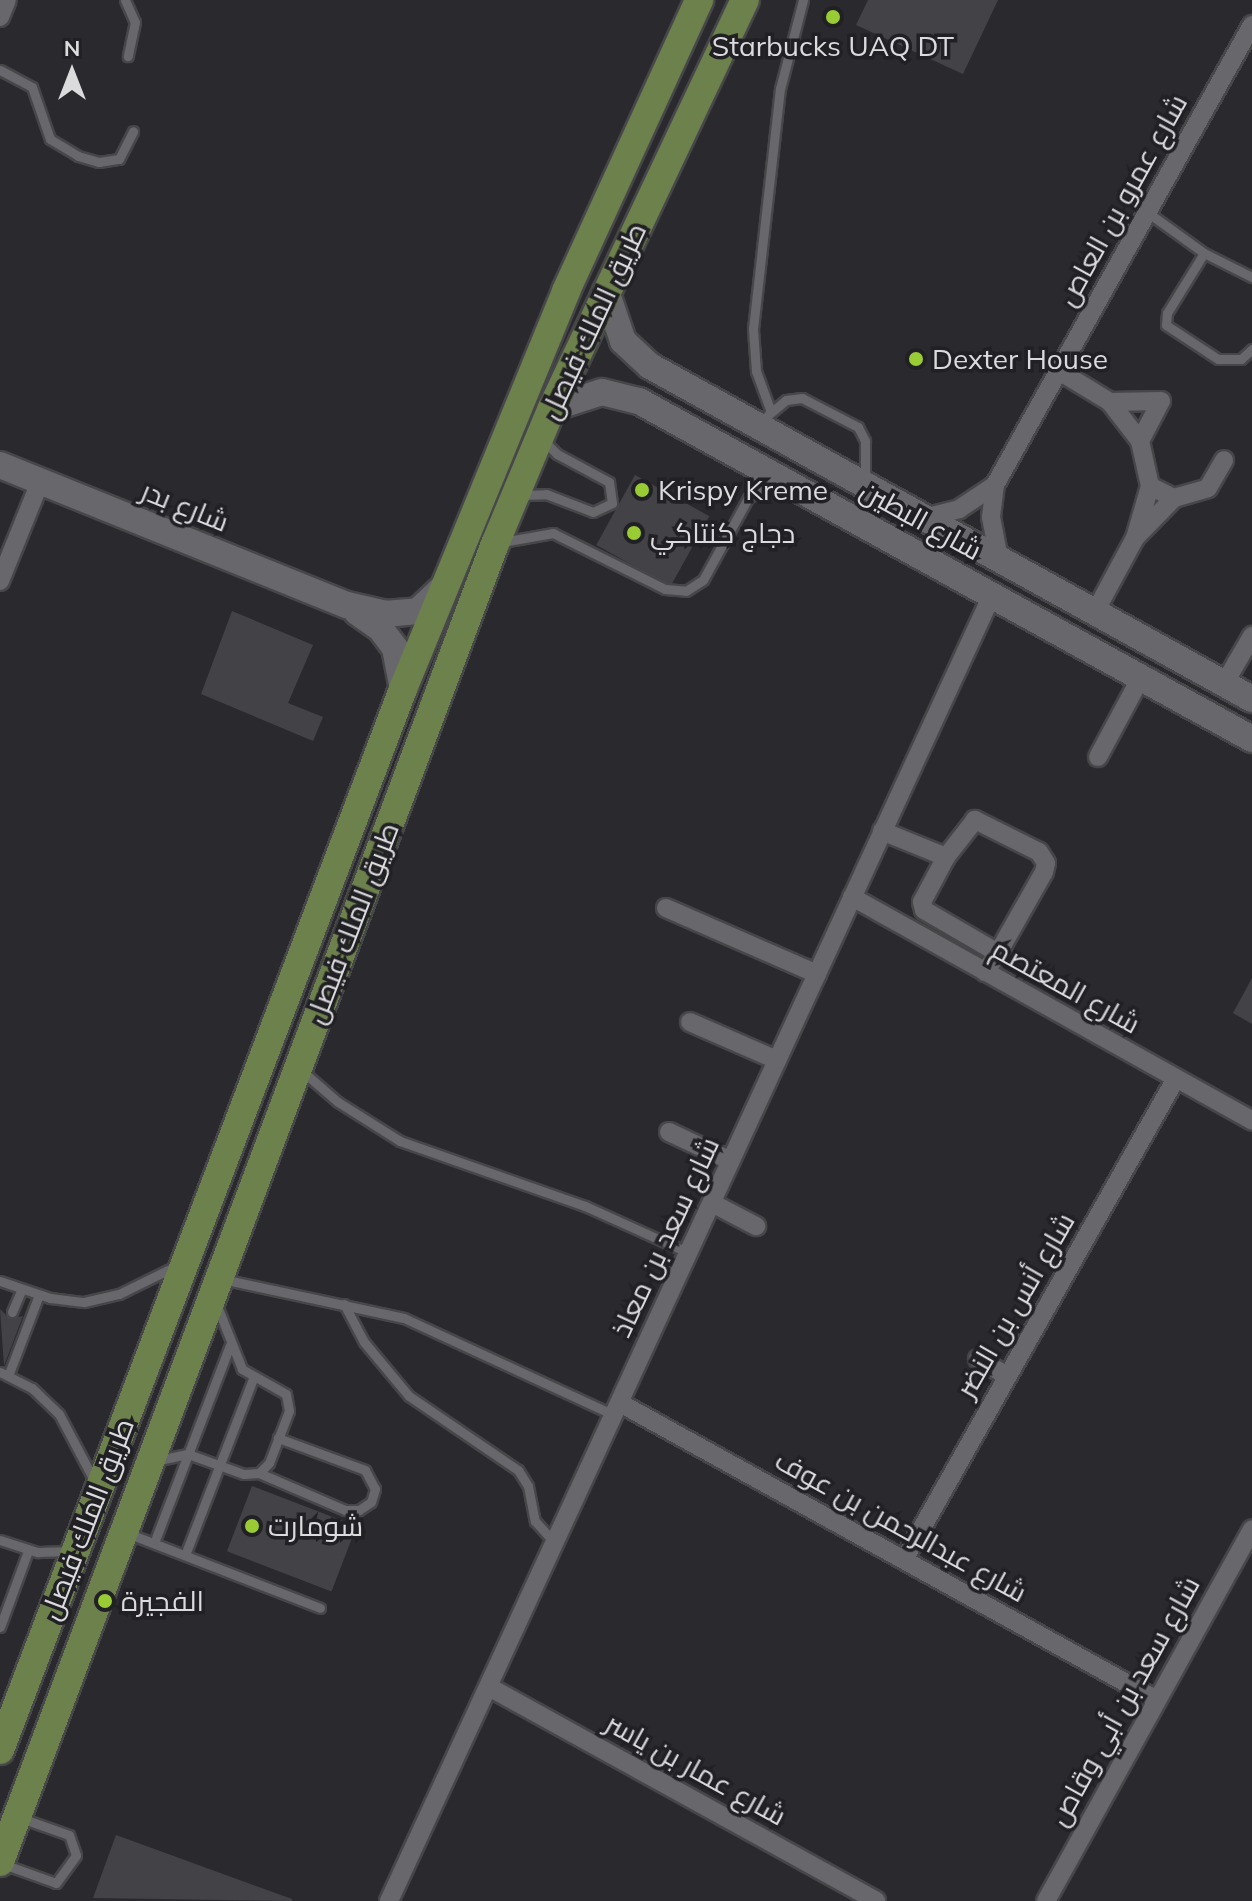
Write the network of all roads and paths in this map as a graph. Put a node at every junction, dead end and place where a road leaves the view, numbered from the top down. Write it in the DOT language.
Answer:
graph roads {
  1 [pos="7,0"];
  2 [pos="125,0"];
  3 [pos="698,0"];
  4 [pos="745,0"];
  5 [pos="803,0"];
  6 [pos="0,17"];
  7 [pos="1252,25"];
  8 [pos="1246,51"];
  9 [pos="128,56"];
  10 [pos="0,70"];
  11 [pos="133,131"];
  12 [pos="1147,212"];
  13 [pos="1204,253"];
  14 [pos="1252,277"];
  15 [pos="606,291"];
  16 [pos="1252,349"];
  17 [pos="1059,371"];
  18 [pos="1110,402"];
  19 [pos="552,408"];
  20 [pos="763,418"];
  21 [pos="541,434"];
  22 [pos="1140,441"];
  23 [pos="726,449"];
  24 [pos="1224,460"];
  25 [pos="0,465"];
  26 [pos="781,479"];
  27 [pos="40,482"];
  28 [pos="866,485"];
  29 [pos="995,485"];
  30 [pos="1150,486"];
  31 [pos="515,497"];
  32 [pos="1174,498"];
  33 [pos="924,518"];
  34 [pos="1135,538"];
  35 [pos="495,544"];
  36 [pos="999,559"];
  37 [pos="0,581"];
  38 [pos="446,585"];
  39 [pos="992,595"];
  40 [pos="347,605"];
  41 [pos="1095,612"];
  42 [pos="1252,636"];
  43 [pos="1184,662"];
  44 [pos="1141,677"];
  45 [pos="1224,684"];
  46 [pos="403,689"];
  47 [pos="1252,699"];
  48 [pos="1252,739"];
  49 [pos="1098,757"];
  50 [pos="882,831"];
  51 [pos="946,857"];
  52 [pos="852,897"];
  53 [pos="666,908"];
  54 [pos="998,953"];
  55 [pos="985,972"];
  56 [pos="817,974"];
  57 [pos="690,1022"];
  58 [pos="777,1060"];
  59 [pos="298,1067"];
  60 [pos="1175,1080"];
  61 [pos="1252,1121"];
  62 [pos="669,1132"];
  63 [pos="731,1161"];
  64 [pos="712,1203"];
  65 [pos="756,1226"];
  66 [pos="689,1253"];
  67 [pos="186,1260"];
  68 [pos="0,1281"];
  69 [pos="216,1287"];
  70 [pos="22,1289"];
  71 [pos="39,1295"];
  72 [pos="344,1304"];
  73 [pos="12,1312"];
  74 [pos="231,1344"];
  75 [pos="978,1359"];
  76 [pos="4,1374"];
  77 [pos="1007,1376"];
  78 [pos="253,1379"];
  79 [pos="617,1409"];
  80 [pos="278,1438"];
  81 [pos="188,1454"];
  82 [pos="149,1465"];
  83 [pos="219,1465"];
  84 [pos="259,1473"];
  85 [pos="98,1490"];
  86 [pos="1252,1529"];
  87 [pos="124,1532"];
  88 [pos="0,1540"];
  89 [pos="154,1543"];
  90 [pos="555,1543"];
  91 [pos="75,1550"];
  92 [pos="28,1551"];
  93 [pos="185,1555"];
  94 [pos="905,1558"];
  95 [pos="320,1608"];
  96 [pos="0,1627"];
  97 [pos="489,1687"];
  98 [pos="1155,1699"];
  99 [pos="2,1734"];
  100 [pos="17,1816"];
  101 [pos="0,1863"];
  102 [pos="389,1901"];
  103 [pos="876,1901"];
  104 [pos="1046,1901"];
  1 -- 6 [label="street"];
  2 -- 9 [label="lane"];
  3 -- 38 [label="main road, طريق الملك فيصل"];
  4 -- 15 [label="main road, طريق الملك فيصل"];
  5 -- 20 [label="lane"];
  7 -- 8 [label="street, شارع عمرو بن العاص"];
  8 -- 12 [label="street, شارع عمرو بن العاص"];
  10 -- 11 [label="lane"];
  12 -- 13 [label="lane"];
  12 -- 17 [label="street, شارع عمرو بن العاص"];
  13 -- 14 [label="lane"];
  13 -- 16 [label="lane"];
  15 -- 19 [label="main road, طريق الملك فيصل"];
  15 -- 20 [label="street, شارع البطين"];
  17 -- 18 [label="street"];
  17 -- 29 [label="street, شارع عمرو بن العاص"];
  18 -- 22 [label="street"];
  18 -- 22 [label="street"];
  19 -- 21 [label="main road, طريق الملك فيصل"];
  19 -- 23 [label="street, شارع البطين"];
  20 -- 23 [label="street"];
  20 -- 28 [label="street, شارع البطين"];
  20 -- 28 [label="lane"];
  21 -- 31 [label="main road, طريق الملك فيصل"];
  21 -- 31 [label="lane"];
  22 -- 30 [label="street"];
  23 -- 26 [label="street, شارع البطين"];
  24 -- 32 [label="street"];
  25 -- 27 [label="street, شارع بدر"];
  26 -- 35 [label="lane"];
  26 -- 39 [label="street, شارع البطين"];
  27 -- 37 [label="street"];
  27 -- 40 [label="street, شارع بدر"];
  28 -- 33 [label="street, شارع البطين"];
  29 -- 33 [label="street, شارع عمرو بن العاص"];
  29 -- 36 [label="street, شارع عمرو بن العاص"];
  30 -- 32 [label="street"];
  30 -- 34 [label="street"];
  31 -- 35 [label="main road, طريق الملك فيصل"];
  32 -- 34 [label="street"];
  33 -- 36 [label="street, شارع البطين"];
  34 -- 41 [label="street"];
  35 -- 59 [label="main road, طريق الملك فيصل"];
  36 -- 41 [label="street, شارع البطين"];
  38 -- 40 [label="street, شارع بدر"];
  38 -- 46 [label="main road, طريق الملك فيصل"];
  39 -- 44 [label="street, شارع البطين"];
  39 -- 50 [label="street, شارع سعد بن معاذ"];
  40 -- 46 [label="street, شارع بدر"];
  41 -- 43 [label="street, شارع البطين"];
  42 -- 45 [label="street"];
  43 -- 44 [label="street"];
  43 -- 45 [label="street, شارع البطين"];
  44 -- 48 [label="street, شارع البطين"];
  44 -- 49 [label="street"];
  45 -- 47 [label="street, شارع البطين"];
  46 -- 67 [label="main road, طريق الملك فيصل"];
  50 -- 51 [label="street"];
  50 -- 52 [label="street, شارع سعد بن معاذ"];
  51 -- 54 [label="street"];
  51 -- 54 [label="street"];
  52 -- 55 [label="street, شارع المعتصم"];
  52 -- 56 [label="street, شارع سعد بن معاذ"];
  53 -- 56 [label="street"];
  54 -- 55 [label="street"];
  55 -- 60 [label="street, شارع المعتصم"];
  56 -- 58 [label="street, شارع سعد بن معاذ"];
  57 -- 58 [label="street"];
  58 -- 63 [label="street, شارع سعد بن معاذ"];
  59 -- 66 [label="lane"];
  59 -- 69 [label="main road, طريق الملك فيصل"];
  60 -- 61 [label="street, شارع المعتصم"];
  60 -- 77 [label="street, شارع أنس بن النضر"];
  62 -- 63 [label="street"];
  63 -- 64 [label="street, شارع سعد بن معاذ"];
  64 -- 65 [label="street"];
  64 -- 66 [label="street, شارع سعد بن معاذ"];
  66 -- 79 [label="street, شارع سعد بن معاذ"];
  67 -- 71 [label="lane"];
  67 -- 85 [label="main road, طريق الملك فيصل"];
  68 -- 70 [label="lane"];
  69 -- 72 [label="lane"];
  69 -- 74 [label="lane"];
  69 -- 82 [label="main road, طريق الملك فيصل"];
  70 -- 71 [label="lane"];
  70 -- 73 [label="lane"];
  71 -- 76 [label="lane"];
  72 -- 79 [label="lane"];
  72 -- 90 [label="lane"];
  74 -- 78 [label="lane"];
  74 -- 81 [label="lane"];
  75 -- 77 [label="street"];
  76 -- 85 [label="lane"];
  77 -- 94 [label="street, شارع أنس بن النضر"];
  78 -- 80 [label="lane"];
  78 -- 83 [label="lane"];
  79 -- 90 [label="street, شارع سعد بن معاذ"];
  79 -- 94 [label="street, شارع عبدالرحمن بن عوف"];
  80 -- 84 [label="lane"];
  80 -- 84 [label="lane"];
  81 -- 82 [label="lane"];
  81 -- 83 [label="lane"];
  81 -- 89 [label="lane"];
  82 -- 87 [label="main road, طريق الملك فيصل"];
  83 -- 84 [label="lane"];
  83 -- 93 [label="lane"];
  85 -- 91 [label="main road, طريق الملك فيصل"];
  86 -- 98 [label="street, شارع سعد بن أبي وقاص"];
  87 -- 89 [label="lane"];
  87 -- 100 [label="main road, طريق الملك فيصل"];
  88 -- 92 [label="lane"];
  89 -- 93 [label="lane"];
  90 -- 97 [label="street, شارع سعد بن معاذ"];
  91 -- 92 [label="lane"];
  91 -- 99 [label="main road, طريق الملك فيصل"];
  92 -- 96 [label="lane"];
  93 -- 95 [label="lane"];
  94 -- 98 [label="street, شارع عبدالرحمن بن عوف"];
  97 -- 102 [label="street, شارع سعد بن معاذ"];
  97 -- 103 [label="street, شارع عمار بن ياسر"];
  98 -- 104 [label="street, شارع سعد بن أبي وقاص"];
  100 -- 101 [label="main road, طريق الملك فيصل"];
  100 -- 101 [label="lane"];
}
